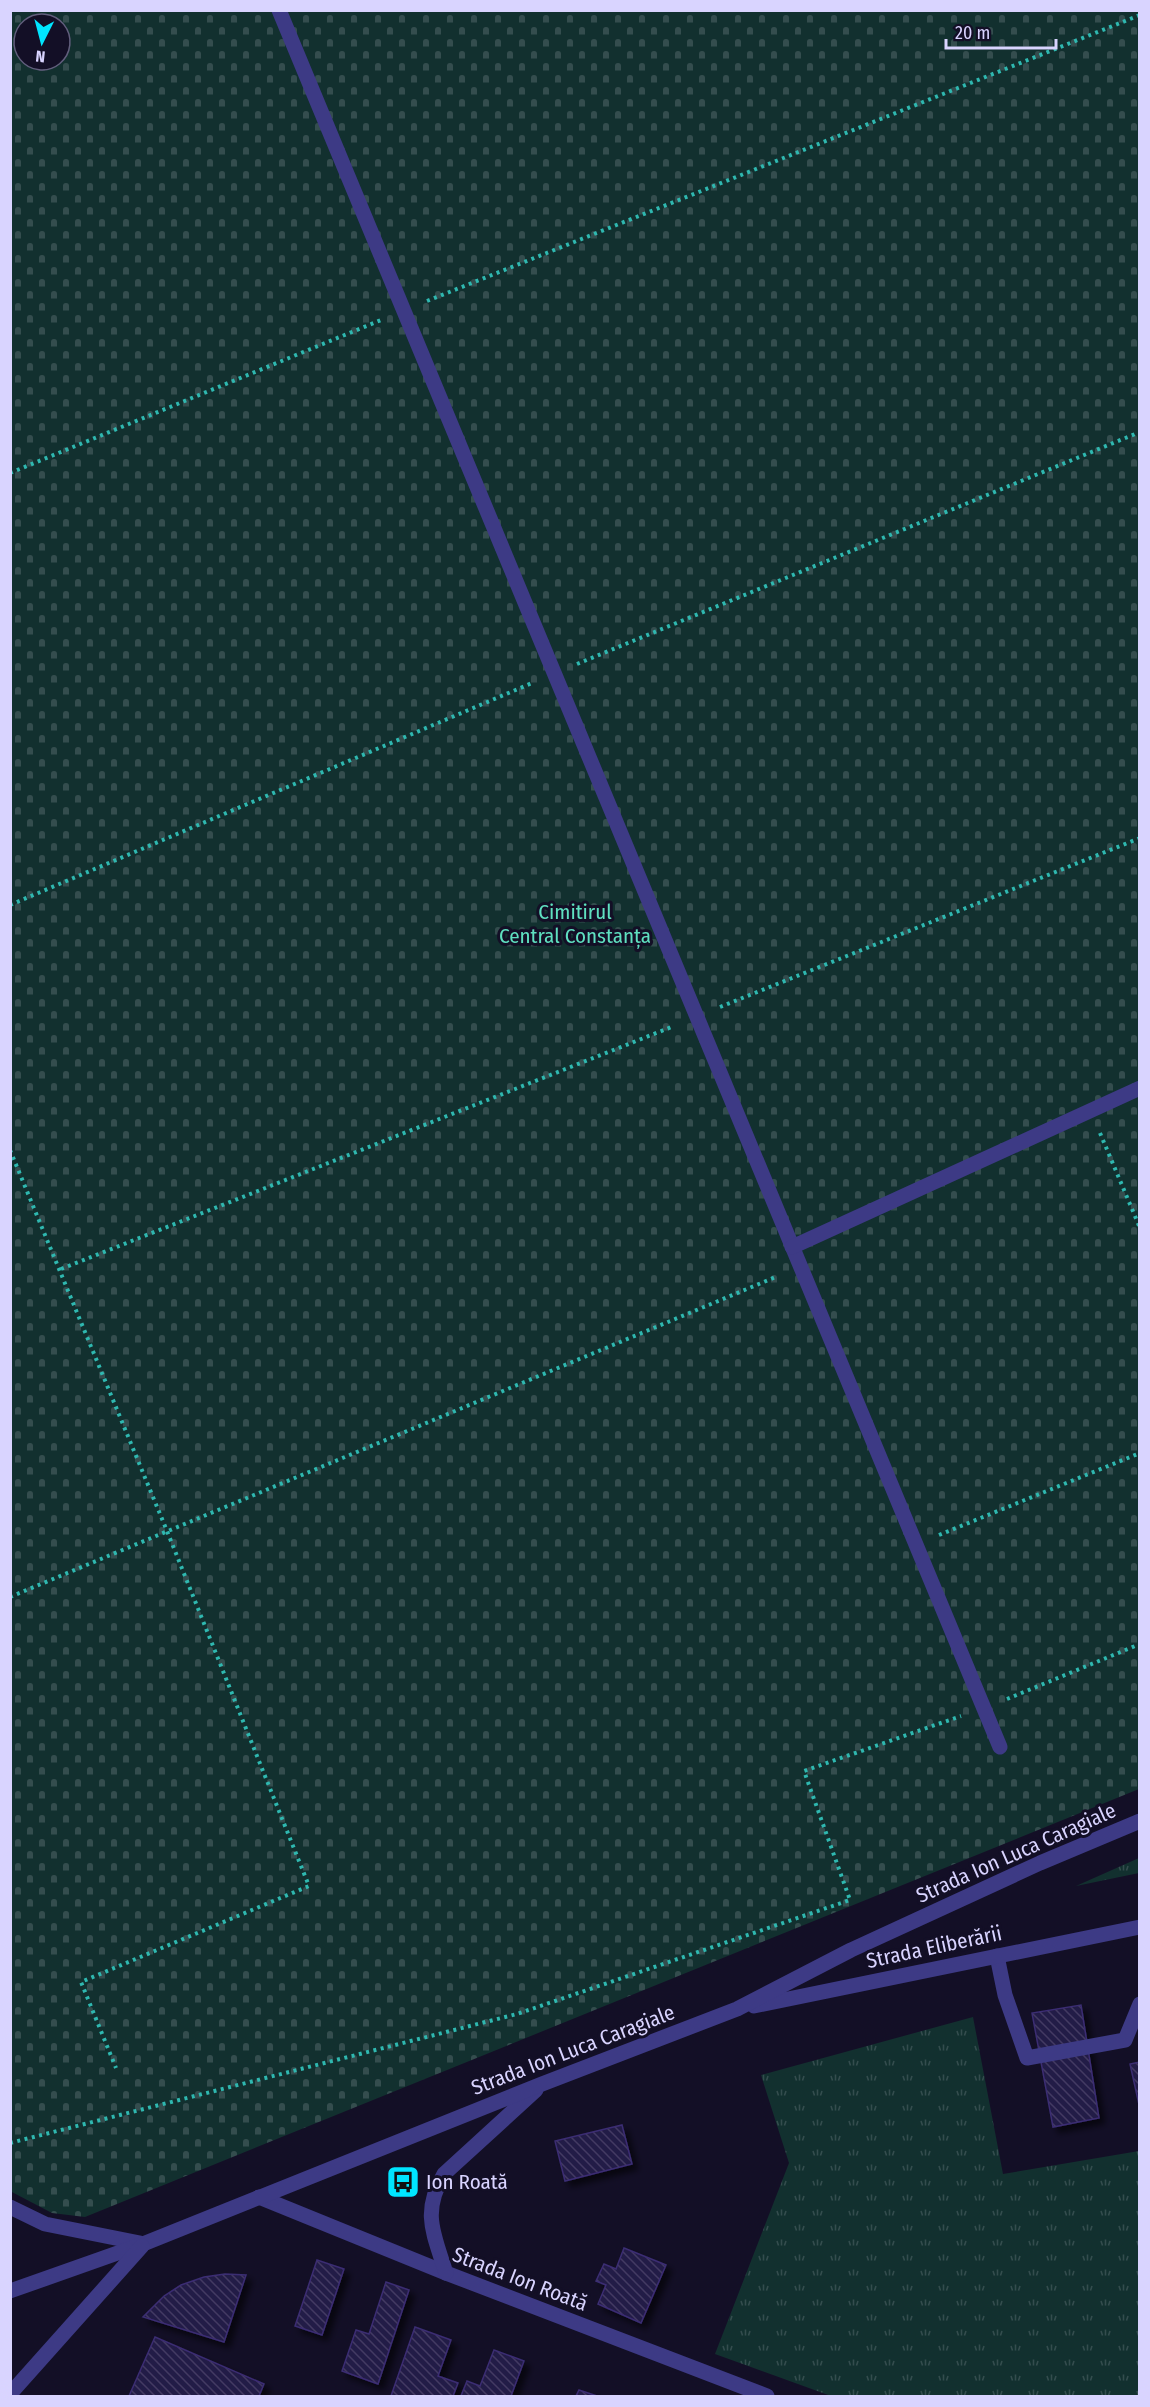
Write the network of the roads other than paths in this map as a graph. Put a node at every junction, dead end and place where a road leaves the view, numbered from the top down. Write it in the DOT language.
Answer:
graph roads {
  1 [pos="279,10"];
  2 [pos="1140,1088"];
  3 [pos="792,1246"];
  4 [pos="1000,1747"];
  5 [pos="1140,1821"];
  6 [pos="1140,1927"];
  7 [pos="997,1956"];
  8 [pos="1140,2004"];
  9 [pos="737,2009"];
  10 [pos="542,2084"];
  11 [pos="259,2197"];
  12 [pos="10,2207"];
  13 [pos="143,2244"];
  14 [pos="446,2273"];
  15 [pos="10,2290"];
  16 [pos="10,2394"];
  17 [pos="767,2397"];
  1 -- 3 [label="street"];
  2 -- 3 [label="street"];
  3 -- 4 [label="street"];
  5 -- 9 [label="street, Strada Ion Luca Caragiale"];
  6 -- 7 [label="street, Strada Eliberării"];
  7 -- 8 [label="street"];
  7 -- 9 [label="street, Strada Eliberării"];
  9 -- 10 [label="street, Strada Ion Luca Caragiale"];
  10 -- 11 [label="street, Strada Ion Luca Caragiale"];
  10 -- 14 [label="street"];
  11 -- 13 [label="street, Strada Ion Luca Caragiale"];
  11 -- 14 [label="street, Strada Ion Roată"];
  12 -- 13 [label="street"];
  13 -- 15 [label="street, Strada Ion Luca Caragiale"];
  13 -- 16 [label="street"];
  14 -- 17 [label="street, Strada Ion Roată"];
}
